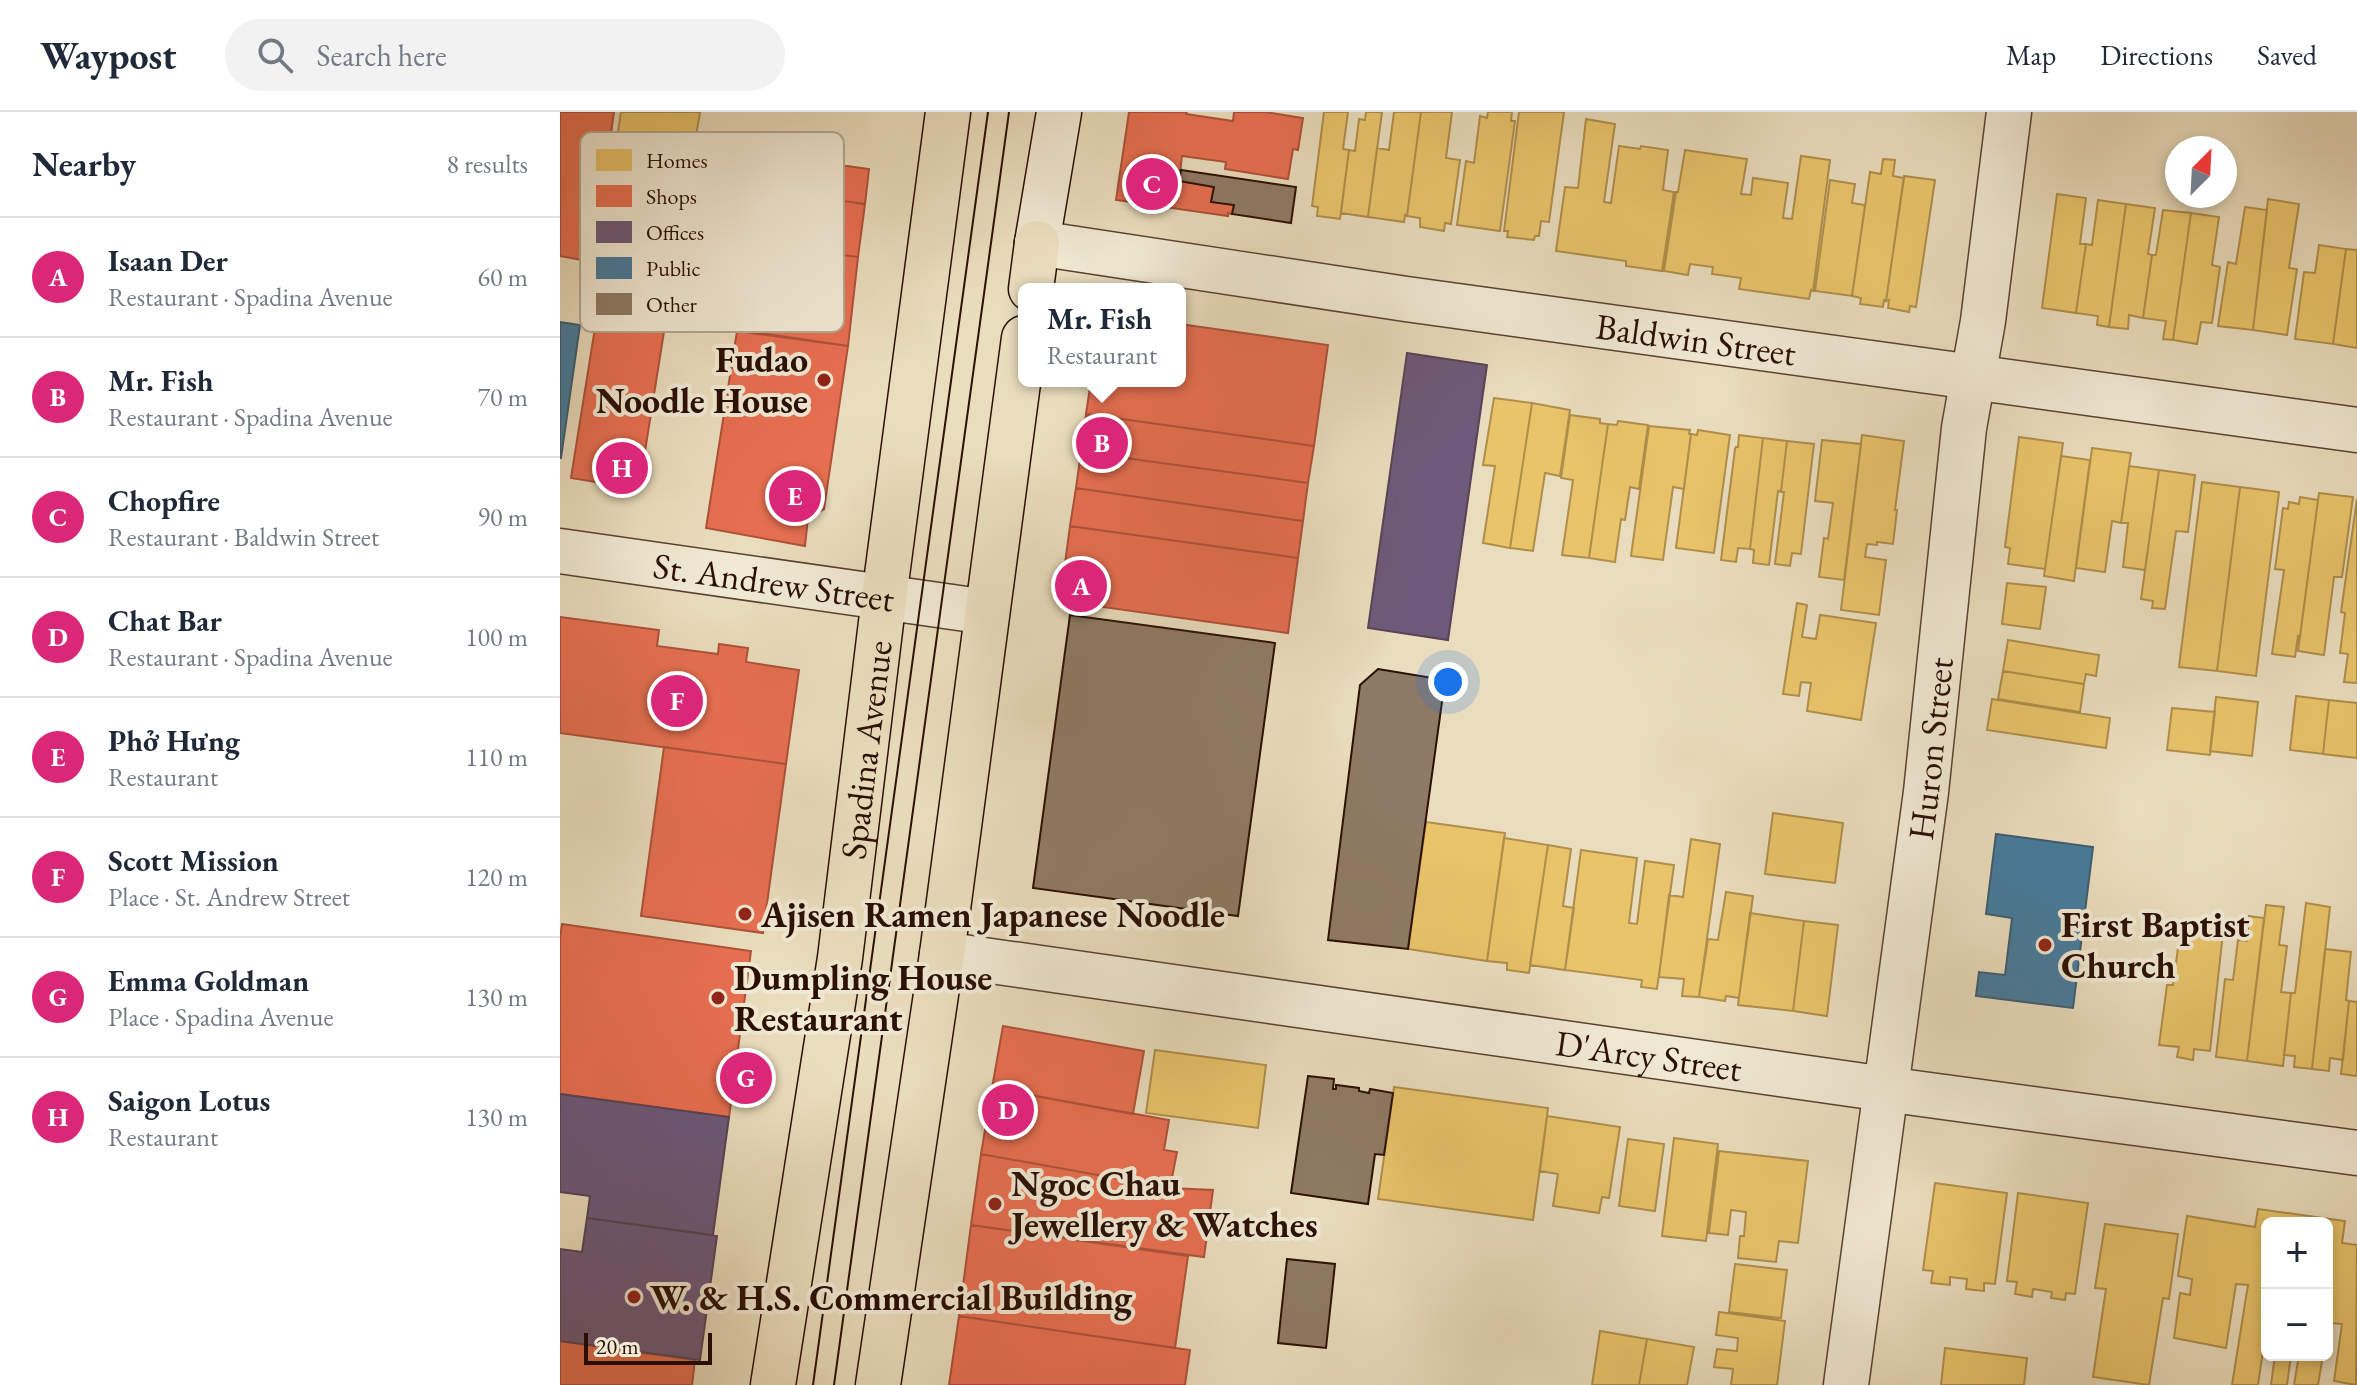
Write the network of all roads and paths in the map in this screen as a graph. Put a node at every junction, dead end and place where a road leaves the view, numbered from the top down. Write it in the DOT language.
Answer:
graph roads {
  1 [pos="948,112"];
  2 [pos="1059,112"];
  3 [pos="2009,112"];
  4 [pos="1037,243"];
  5 [pos="1032,283"];
  6 [pos="1972,377"];
  7 [pos="1018,382"];
  8 [pos="2357,430"];
  9 [pos="560,551"];
  10 [pos="884,598"];
  11 [pos="987,612"];
  12 [pos="942,954"];
  13 [pos="1885,1089"];
  14 [pos="2357,1153"];
  15 [pos="773,1385"];
  16 [pos="878,1385"];
  17 [pos="1846,1385"];
  1 -- 10 [label="main road, Spadina Avenue"];
  2 -- 4 [label="street"];
  3 -- 6 [label="street, Huron Street"];
  4 -- 5 [label="main road"];
  4 -- 6 [label="street, Baldwin Street"];
  6 -- 8 [label="street, Baldwin Street"];
  6 -- 13 [label="street, Huron Street"];
  7 -- 11 [label="main road"];
  9 -- 10 [label="street, St. Andrew Street"];
  10 -- 11 [label="street, St. Andrew Street"];
  10 -- 15 [label="main road, Spadina Avenue"];
  11 -- 12 [label="main road"];
  12 -- 13 [label="street, D'Arcy Street"];
  12 -- 16 [label="main road"];
  13 -- 14 [label="street, D'Arcy Street"];
  13 -- 17 [label="street, Huron Street"];
}
